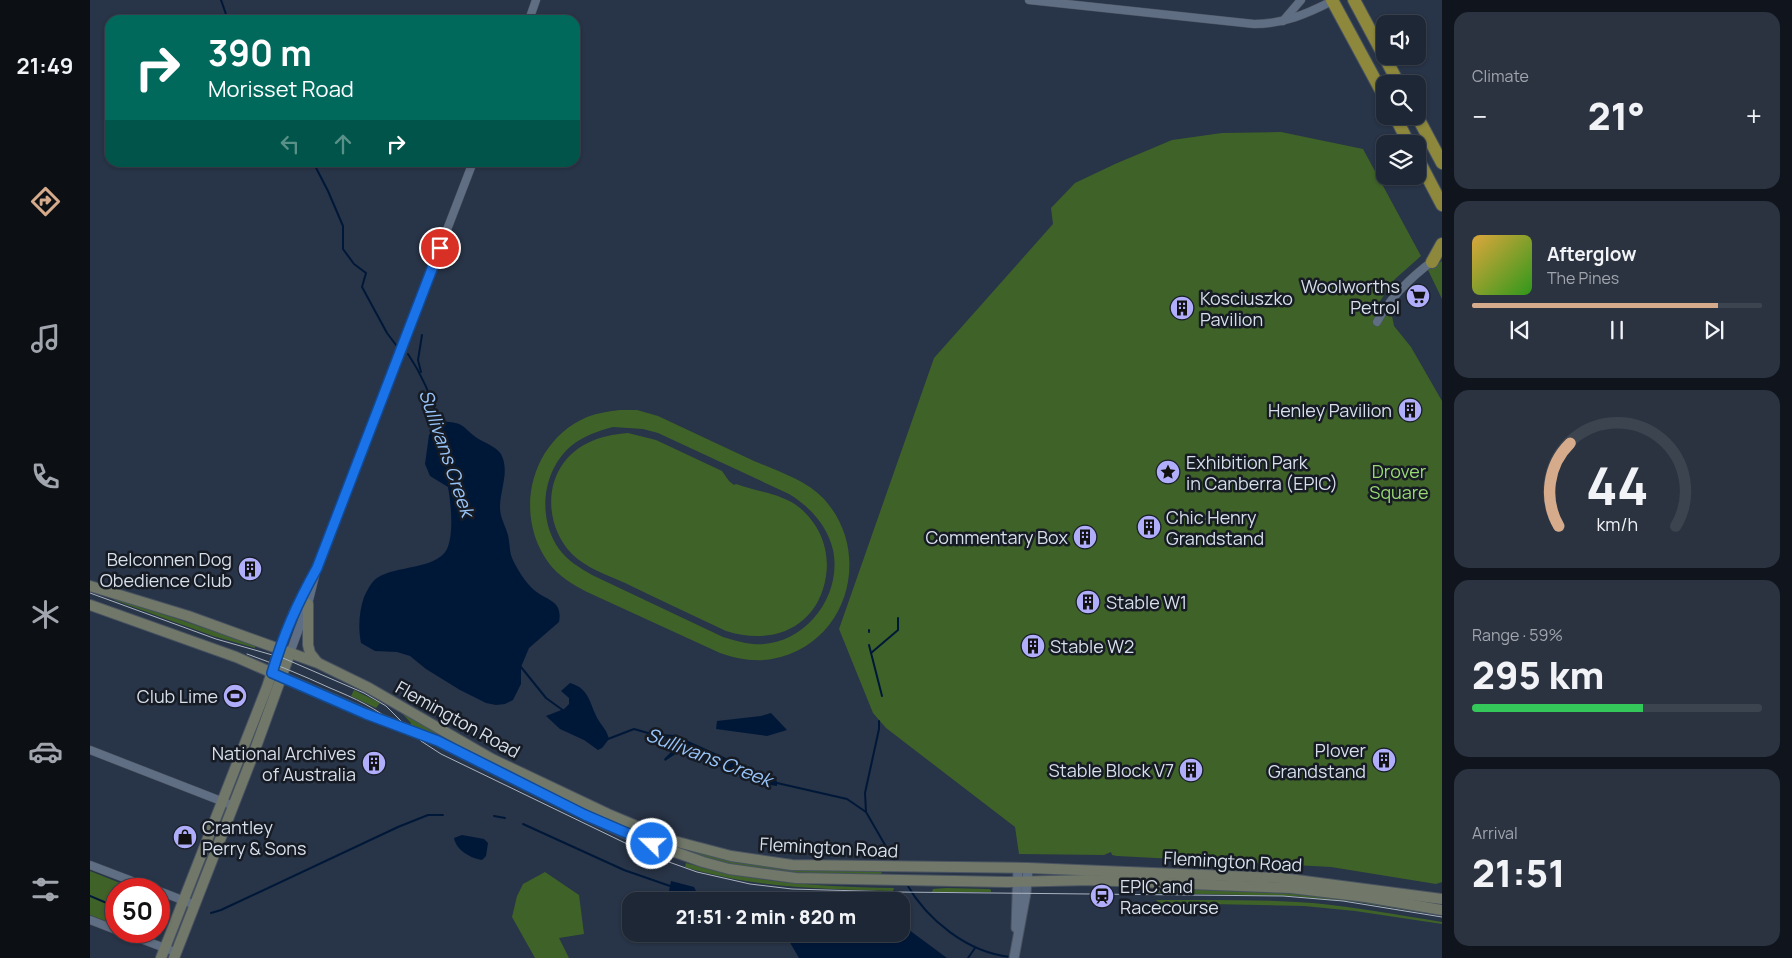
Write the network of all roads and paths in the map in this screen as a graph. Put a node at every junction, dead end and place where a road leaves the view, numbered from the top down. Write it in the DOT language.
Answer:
graph roads {
  1 [pos="536,0"];
  2 [pos="1029,0"];
  3 [pos="1301,0"];
  4 [pos="1333,0"];
  5 [pos="1354,0"];
  6 [pos="530,15"];
  7 [pos="1283,21"];
  8 [pos="1394,75"];
  9 [pos="1376,81"];
  10 [pos="1422,125"];
  11 [pos="1442,163"];
  12 [pos="471,167"];
  13 [pos="1426,174"];
  14 [pos="1442,205"];
  15 [pos="1442,244"];
  16 [pos="1439,258"];
  17 [pos="1377,322"];
  18 [pos="317,568"];
  19 [pos="90,586"];
  20 [pos="308,604"];
  21 [pos="90,605"];
  22 [pos="280,648"];
  23 [pos="290,653"];
  24 [pos="318,663"];
  25 [pos="272,673"];
  26 [pos="282,677"];
  27 [pos="90,750"];
  28 [pos="223,801"];
  29 [pos="234,806"];
  30 [pos="90,865"];
  31 [pos="1023,868"];
  32 [pos="124,878"];
  33 [pos="1210,881"];
  34 [pos="1023,882"];
  35 [pos="170,895"];
  36 [pos="1442,899"];
  37 [pos="184,900"];
  38 [pos="195,904"];
  39 [pos="1442,910"];
  40 [pos="90,920"];
  41 [pos="105,926"];
  42 [pos="143,943"];
  43 [pos="163,953"];
  44 [pos="176,955"];
  45 [pos="1014,958"];
  1 -- 6 [label="street"];
  2 -- 7 [label="street"];
  3 -- 7 [label="street"];
  4 -- 7 [label="street"];
  4 -- 9 [label="highway"];
  5 -- 8 [label="highway"];
  10 -- 11 [label="highway"];
  12 -- 18 [label="street"];
  13 -- 14 [label="highway"];
  15 -- 16 [label="highway"];
  16 -- 17 [label="street"];
  18 -- 20 [label="street"];
  18 -- 22 [label="street"];
  19 -- 22 [label="main road, Flemington Road"];
  20 -- 23 [label="street"];
  20 -- 24 [label="main road"];
  21 -- 25 [label="main road, Flemington Road"];
  22 -- 23 [label="main road, Flemington Road"];
  22 -- 25 [label="main road"];
  23 -- 24 [label="main road, Flemington Road"];
  23 -- 26 [label="main road"];
  24 -- 31 [label="main road, Flemington Road"];
  25 -- 26 [label="main road, Flemington Road"];
  25 -- 28 [label="main road"];
  26 -- 29 [label="main road"];
  26 -- 34 [label="main road, Flemington Road"];
  27 -- 28 [label="street"];
  28 -- 29 [label="street"];
  28 -- 37 [label="main road"];
  29 -- 38 [label="main road"];
  30 -- 32 [label="street"];
  31 -- 33 [label="main road, Flemington Road"];
  31 -- 34 [label="street"];
  33 -- 34 [label="main road, Flemington Road"];
  33 -- 36 [label="main road, Flemington Road"];
  33 -- 39 [label="main road, Flemington Road"];
  34 -- 45 [label="street"];
  35 -- 37 [label="street"];
  37 -- 38 [label="street"];
  37 -- 43 [label="main road"];
  38 -- 44 [label="main road"];
  40 -- 41 [label="street"];
  42 -- 43 [label="street"];
  43 -- 44 [label="street"];
}
